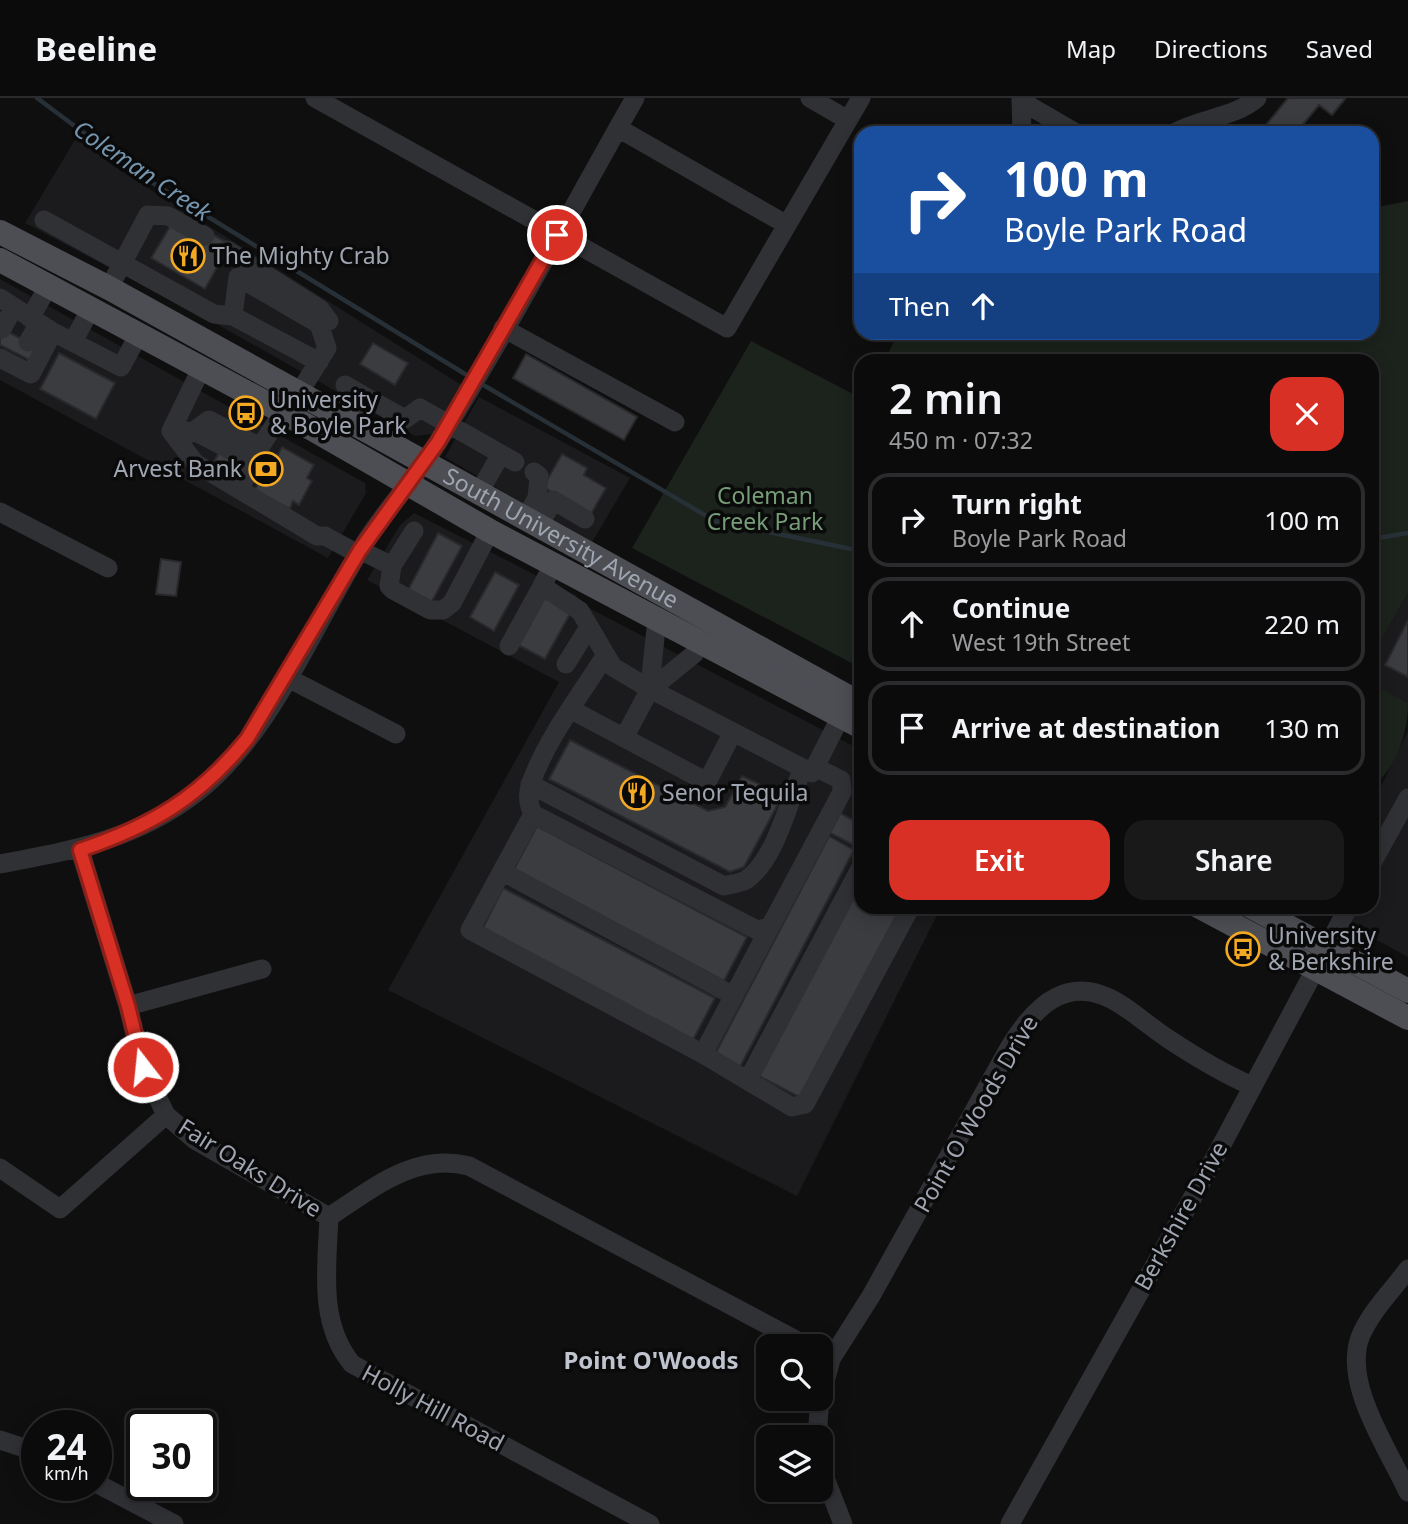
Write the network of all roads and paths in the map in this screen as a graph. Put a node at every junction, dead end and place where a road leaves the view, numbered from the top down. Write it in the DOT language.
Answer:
graph roads {
  1 [pos="315,98"];
  2 [pos="635,98"];
  3 [pos="810,98"];
  4 [pos="861,98"];
  5 [pos="1256,98"];
  6 [pos="1021,99"];
  7 [pos="848,120"];
  8 [pos="1022,126"];
  9 [pos="1065,126"];
  10 [pos="1187,126"];
  11 [pos="618,128"];
  12 [pos="44,220"];
  13 [pos="788,225"];
  14 [pos="0,232"];
  15 [pos="557,235"];
  16 [pos="205,236"];
  17 [pos="227,250"];
  18 [pos="0,260"];
  19 [pos="122,264"];
  20 [pos="48,286"];
  21 [pos="109,288"];
  22 [pos="175,293"];
  23 [pos="91,308"];
  24 [pos="20,312"];
  25 [pos="233,316"];
  26 [pos="162,317"];
  27 [pos="503,328"];
  28 [pos="2,329"];
  29 [pos="139,334"];
  30 [pos="326,341"];
  31 [pos="73,342"];
  32 [pos="16,356"];
  33 [pos="202,368"];
  34 [pos="345,385"];
  35 [pos="364,396"];
  36 [pos="291,402"];
  37 [pos="350,421"];
  38 [pos="675,422"];
  39 [pos="449,425"];
  40 [pos="199,428"];
  41 [pos="174,433"];
  42 [pos="423,464"];
  43 [pos="534,472"];
  44 [pos="245,479"];
  45 [pos="408,484"];
  46 [pos="478,494"];
  47 [pos="0,512"];
  48 [pos="585,519"];
  49 [pos="532,523"];
  50 [pos="414,531"];
  51 [pos="490,531"];
  52 [pos="359,552"];
  53 [pos="393,566"];
  54 [pos="108,568"];
  55 [pos="547,576"];
  56 [pos="657,619"];
  57 [pos="589,628"];
  58 [pos="702,642"];
  59 [pos="509,646"];
  60 [pos="605,656"];
  61 [pos="566,664"];
  62 [pos="286,677"];
  63 [pos="652,685"];
  64 [pos="572,710"];
  65 [pos="854,716"];
  66 [pos="733,732"];
  67 [pos="396,734"];
  68 [pos="624,738"];
  69 [pos="809,767"];
  70 [pos="530,784"];
  71 [pos="1408,798"];
  72 [pos="533,814"];
  73 [pos="1400,828"];
  74 [pos="80,850"];
  75 [pos="1379,854"];
  76 [pos="0,864"];
  77 [pos="503,872"];
  78 [pos="854,880"];
  79 [pos="907,914"];
  80 [pos="1213,914"];
  81 [pos="1265,914"];
  82 [pos="1345,914"];
  83 [pos="770,927"];
  84 [pos="1328,947"];
  85 [pos="262,970"];
  86 [pos="1318,970"];
  87 [pos="1408,991"];
  88 [pos="734,996"];
  89 [pos="128,1006"];
  90 [pos="1408,1018"];
  91 [pos="703,1054"];
  92 [pos="748,1080"];
  93 [pos="1252,1086"];
  94 [pos="166,1115"];
  95 [pos="0,1168"];
  96 [pos="329,1217"];
  97 [pos="1408,1269"];
  98 [pos="784,1334"];
  99 [pos="833,1347"];
  100 [pos="0,1440"];
  101 [pos="21,1447"];
  102 [pos="112,1491"];
  103 [pos="1408,1492"];
  104 [pos="833,1499"];
  105 [pos="174,1524"];
  106 [pos="650,1524"];
  107 [pos="843,1524"];
  108 [pos="1010,1524"];
  1 -- 15 [label="street"];
  2 -- 11 [label="street"];
  3 -- 7 [label="street"];
  4 -- 7 [label="street"];
  5 -- 10 [label="street"];
  6 -- 8 [label="street"];
  6 -- 9 [label="street"];
  7 -- 13 [label="street"];
  11 -- 13 [label="street"];
  11 -- 15 [label="street"];
  12 -- 19 [label="street"];
  13 -- 15 [label="street"];
  14 -- 21 [label="main road, South University Avenue"];
  15 -- 27 [label="street"];
  16 -- 19 [label="street"];
  17 -- 30 [label="street"];
  18 -- 20 [label="main road, South University Avenue"];
  19 -- 21 [label="street"];
  19 -- 22 [label="street"];
  20 -- 23 [label="main road, South University Avenue"];
  20 -- 24 [label="street"];
  21 -- 26 [label="main road, South University Avenue"];
  22 -- 25 [label="street"];
  22 -- 26 [label="street"];
  23 -- 29 [label="main road, South University Avenue"];
  23 -- 31 [label="street"];
  24 -- 28 [label="street"];
  24 -- 31 [label="street"];
  24 -- 32 [label="street"];
  24 -- 32 [label="street"];
  25 -- 30 [label="street"];
  25 -- 30 [label="street"];
  26 -- 36 [label="main road, South University Avenue"];
  27 -- 38 [label="street"];
  27 -- 39 [label="street"];
  29 -- 31 [label="street"];
  29 -- 33 [label="main road, South University Avenue"];
  30 -- 36 [label="street"];
  33 -- 36 [label="main road, South University Avenue"];
  33 -- 41 [label="street"];
  34 -- 35 [label="street"];
  35 -- 37 [label="street"];
  35 -- 39 [label="street"];
  36 -- 37 [label="main road, South University Avenue"];
  36 -- 40 [label="street"];
  36 -- 45 [label="main road, South University Avenue"];
  37 -- 42 [label="main road, South University Avenue"];
  39 -- 42 [label="street"];
  39 -- 46 [label="street"];
  40 -- 41 [label="street"];
  40 -- 44 [label="street"];
  41 -- 44 [label="street"];
  42 -- 45 [label="street"];
  42 -- 46 [label="main road, South University Avenue"];
  43 -- 49 [label="street"];
  44 -- 52 [label="street"];
  45 -- 51 [label="main road, South University Avenue"];
  45 -- 52 [label="street"];
  46 -- 49 [label="main road, South University Avenue"];
  47 -- 54 [label="street"];
  48 -- 49 [label="street"];
  49 -- 65 [label="main road, South University Avenue"];
  50 -- 53 [label="street"];
  51 -- 53 [label="street"];
  51 -- 55 [label="main road, South University Avenue"];
  52 -- 53 [label="street"];
  52 -- 62 [label="street"];
  55 -- 56 [label="main road, South University Avenue"];
  55 -- 57 [label="street"];
  55 -- 59 [label="street"];
  56 -- 58 [label="main road, South University Avenue"];
  56 -- 63 [label="street"];
  57 -- 60 [label="street"];
  57 -- 61 [label="street"];
  58 -- 63 [label="street"];
  58 -- 65 [label="main road, South University Avenue"];
  60 -- 63 [label="street"];
  60 -- 64 [label="street"];
  62 -- 67 [label="street"];
  62 -- 74 [label="street"];
  63 -- 66 [label="street"];
  63 -- 68 [label="street"];
  64 -- 68 [label="street"];
  64 -- 70 [label="street"];
  65 -- 69 [label="street"];
  66 -- 68 [label="street"];
  66 -- 69 [label="street"];
  69 -- 70 [label="street"];
  69 -- 83 [label="street"];
  70 -- 72 [label="street"];
  71 -- 73 [label="street"];
  72 -- 77 [label="street"];
  72 -- 83 [label="street"];
  73 -- 75 [label="street"];
  74 -- 76 [label="street"];
  74 -- 89 [label="street, Fair Oaks Drive"];
  77 -- 88 [label="street"];
  77 -- 91 [label="street"];
  78 -- 92 [label="street"];
  79 -- 92 [label="street"];
  80 -- 86 [label="main road"];
  81 -- 84 [label="main road"];
  82 -- 84 [label="street, Berkshire Drive"];
  83 -- 88 [label="street"];
  84 -- 86 [label="street, Berkshire Drive"];
  84 -- 87 [label="main road"];
  85 -- 89 [label="street"];
  86 -- 90 [label="main road"];
  86 -- 93 [label="street, Berkshire Drive"];
  88 -- 91 [label="street"];
  89 -- 94 [label="street, Fair Oaks Drive"];
  91 -- 92 [label="street"];
  93 -- 99 [label="street, Point O Woods Drive"];
  93 -- 108 [label="street, Berkshire Drive"];
  94 -- 95 [label="street"];
  94 -- 96 [label="street, Fair Oaks Drive"];
  96 -- 98 [label="street, Fair Oaks Drive"];
  96 -- 106 [label="street, Holly Hill Road"];
  97 -- 103 [label="street"];
  100 -- 101 [label="street"];
  102 -- 105 [label="street"];
  104 -- 107 [label="street"];
}
